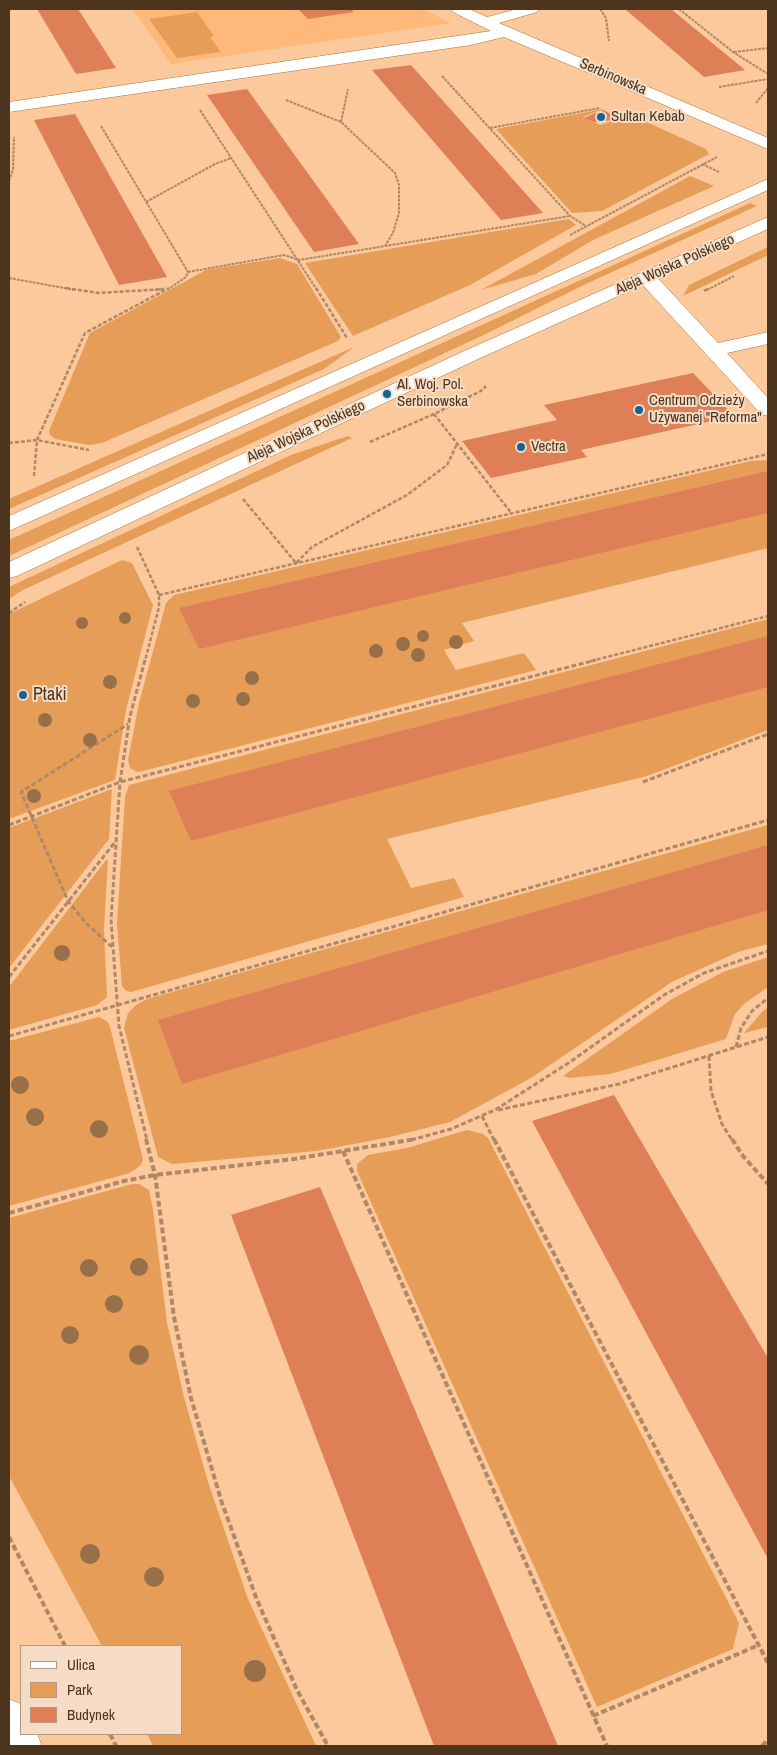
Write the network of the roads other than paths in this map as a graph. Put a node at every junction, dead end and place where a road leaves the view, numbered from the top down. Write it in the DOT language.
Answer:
graph roads {
  1 [pos="458,9"];
  2 [pos="532,9"];
  3 [pos="488,22"];
  4 [pos="505,32"];
  5 [pos="11,107"];
  6 [pos="768,144"];
  7 [pos="768,184"];
  8 [pos="768,222"];
  9 [pos="647,278"];
  10 [pos="768,338"];
  11 [pos="714,350"];
  12 [pos="768,410"];
  13 [pos="9,524"];
  14 [pos="9,571"];
  15 [pos="9,1719"];
  16 [pos="22,1746"];
  1 -- 3 [label="main road, Serbinowska"];
  2 -- 3 [label="main road"];
  3 -- 4 [label="main road, Serbinowska"];
  4 -- 5 [label="main road"];
  4 -- 6 [label="main road, Serbinowska"];
  7 -- 13 [label="main road"];
  8 -- 9 [label="main road, Aleja Wojska Polskiego"];
  9 -- 11 [label="main road"];
  9 -- 14 [label="main road, Aleja Wojska Polskiego"];
  10 -- 11 [label="main road"];
  11 -- 12 [label="main road"];
  15 -- 16 [label="main road"];
}
